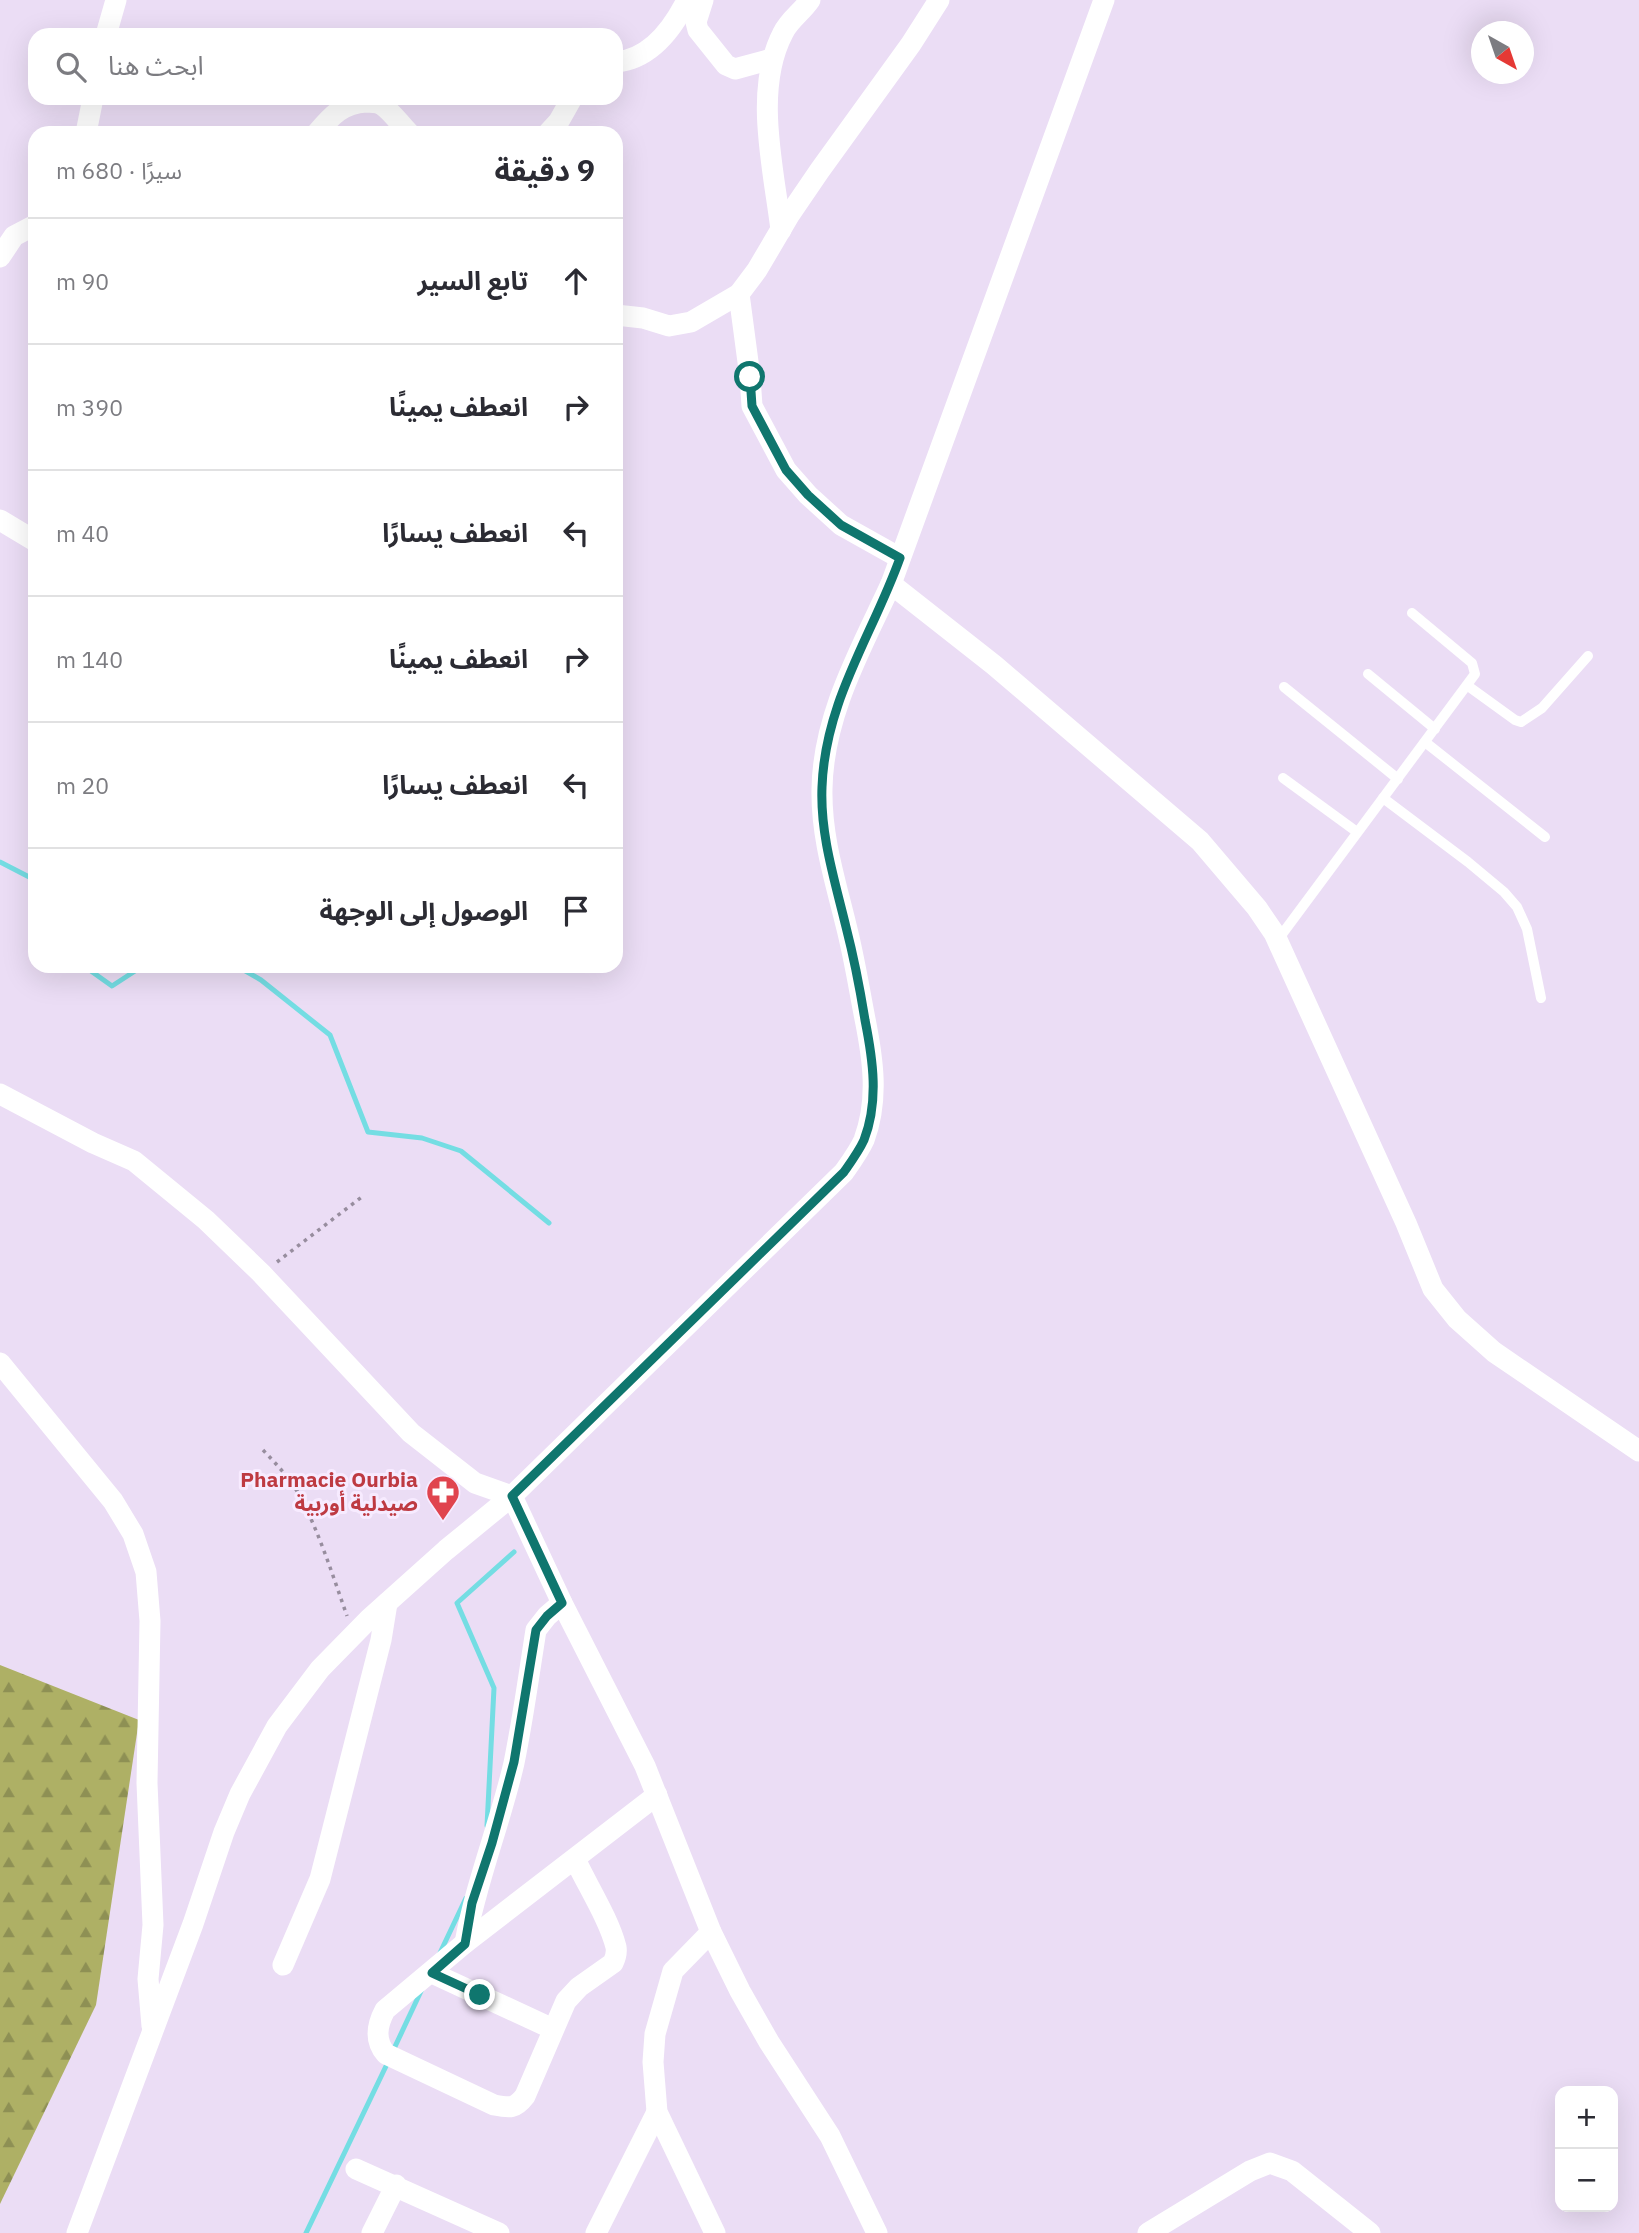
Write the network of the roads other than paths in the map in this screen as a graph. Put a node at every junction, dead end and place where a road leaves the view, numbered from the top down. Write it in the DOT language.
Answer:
graph roads {
  1 [pos="116,0"];
  2 [pos="687,0"];
  3 [pos="703,0"];
  4 [pos="810,0"];
  5 [pos="939,0"];
  6 [pos="1104,0"];
  7 [pos="108,28"];
  8 [pos="772,59"];
  9 [pos="623,60"];
  10 [pos="92,105"];
  11 [pos="356,105"];
  12 [pos="382,105"];
  13 [pos="568,105"];
  14 [pos="87,126"];
  15 [pos="323,126"];
  16 [pos="402,126"];
  17 [pos="554,126"];
  18 [pos="28,229"];
  19 [pos="781,230"];
  20 [pos="0,257"];
  21 [pos="739,294"];
  22 [pos="623,316"];
  23 [pos="0,520"];
  24 [pos="28,537"];
  25 [pos="900,558"];
  26 [pos="891,584"];
  27 [pos="1412,613"];
  28 [pos="1588,656"];
  29 [pos="1368,674"];
  30 [pos="1468,686"];
  31 [pos="1284,687"];
  32 [pos="1435,729"];
  33 [pos="1425,742"];
  34 [pos="1283,778"];
  35 [pos="1398,779"];
  36 [pos="1383,798"];
  37 [pos="1357,832"];
  38 [pos="1545,837"];
  39 [pos="1277,941"];
  40 [pos="1541,999"];
  41 [pos="0,1094"];
  42 [pos="0,1363"];
  43 [pos="1639,1451"];
  44 [pos="512,1496"];
  45 [pos="387,1603"];
  46 [pos="562,1603"];
  47 [pos="657,1795"];
  48 [pos="575,1859"];
  49 [pos="711,1932"];
  50 [pos="465,1944"];
  51 [pos="283,1965"];
  52 [pos="432,1973"];
  53 [pos="553,2029"];
  54 [pos="152,2030"];
  55 [pos="657,2112"];
  56 [pos="356,2169"];
  57 [pos="396,2185"];
  58 [pos="77,2233"];
  59 [pos="372,2233"];
  60 [pos="499,2233"];
  61 [pos="596,2233"];
  62 [pos="715,2233"];
  63 [pos="877,2233"];
  64 [pos="1148,2233"];
  65 [pos="1370,2233"];
  1 -- 7 [label="street"];
  2 -- 9 [label="street"];
  3 -- 8 [label="street"];
  4 -- 8 [label="street"];
  5 -- 19 [label="street"];
  6 -- 25 [label="street"];
  8 -- 19 [label="street"];
  10 -- 14 [label="street"];
  11 -- 15 [label="street"];
  12 -- 16 [label="street"];
  13 -- 17 [label="street"];
  18 -- 20 [label="street"];
  19 -- 21 [label="street"];
  21 -- 22 [label="street"];
  21 -- 25 [label="street"];
  23 -- 24 [label="street"];
  25 -- 26 [label="street"];
  26 -- 39 [label="street"];
  26 -- 44 [label="street"];
  27 -- 30 [label="lane"];
  28 -- 30 [label="lane"];
  29 -- 32 [label="lane"];
  30 -- 32 [label="lane"];
  31 -- 35 [label="lane"];
  32 -- 33 [label="lane"];
  33 -- 35 [label="lane"];
  33 -- 38 [label="lane"];
  34 -- 37 [label="lane"];
  35 -- 36 [label="lane"];
  36 -- 37 [label="lane"];
  36 -- 40 [label="lane"];
  37 -- 39 [label="lane"];
  39 -- 43 [label="street"];
  41 -- 44 [label="street"];
  42 -- 54 [label="street"];
  44 -- 45 [label="street"];
  44 -- 46 [label="street"];
  45 -- 51 [label="street"];
  45 -- 54 [label="street"];
  46 -- 47 [label="street"];
  46 -- 50 [label="street"];
  47 -- 48 [label="street"];
  47 -- 49 [label="street"];
  48 -- 50 [label="street"];
  48 -- 53 [label="street"];
  49 -- 55 [label="street"];
  49 -- 63 [label="street"];
  50 -- 52 [label="street"];
  52 -- 53 [label="street"];
  52 -- 53 [label="street"];
  54 -- 58 [label="street"];
  55 -- 61 [label="street"];
  55 -- 62 [label="street"];
  56 -- 57 [label="street"];
  57 -- 59 [label="street"];
  57 -- 60 [label="street"];
  64 -- 65 [label="street"];
}
